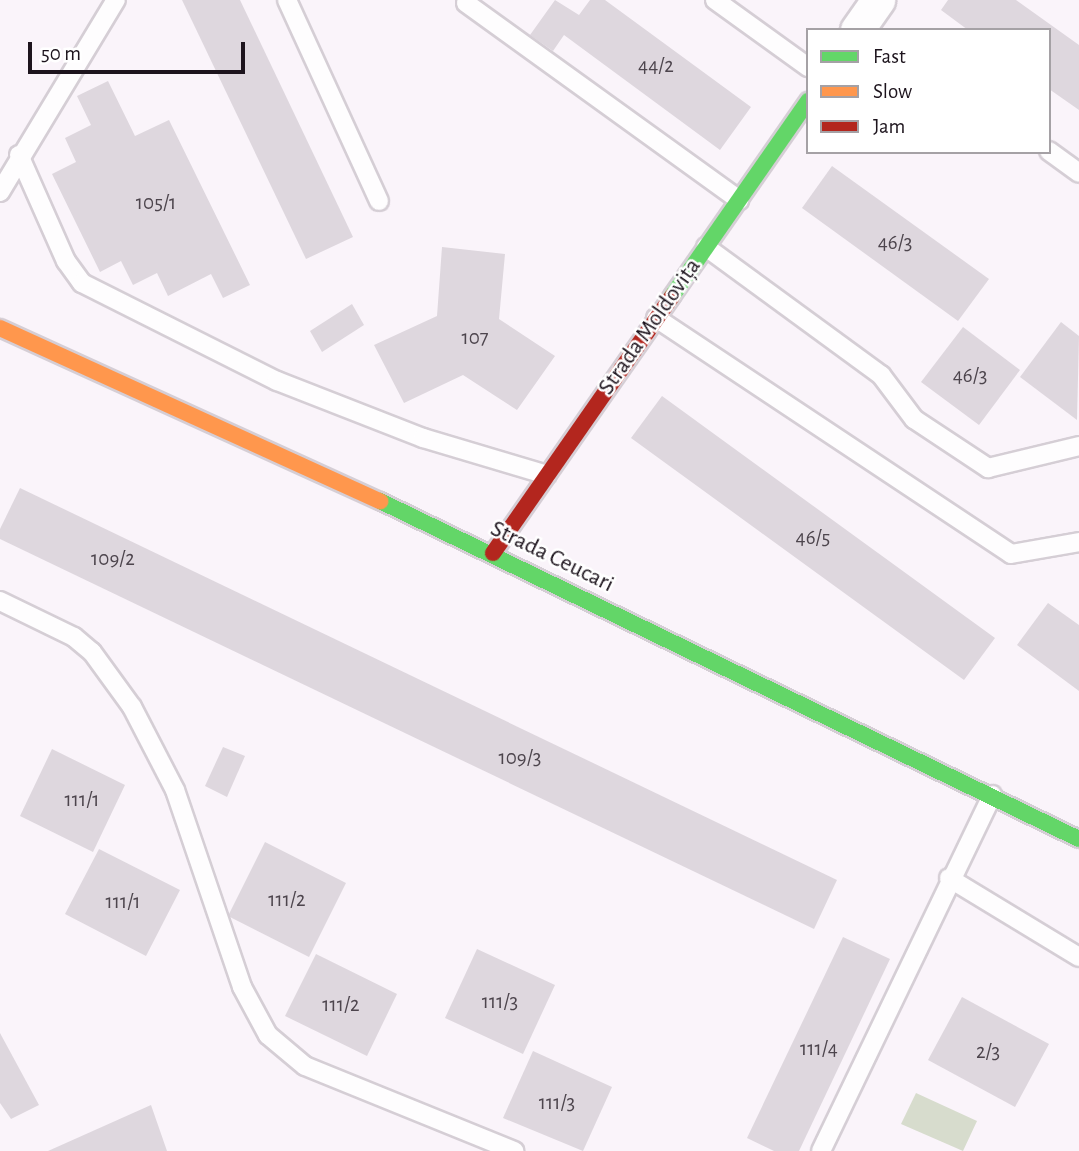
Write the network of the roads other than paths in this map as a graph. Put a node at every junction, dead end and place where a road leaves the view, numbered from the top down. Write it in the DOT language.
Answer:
graph roads {
  1 [pos="116,0"];
  2 [pos="287,0"];
  3 [pos="715,0"];
  4 [pos="466,4"];
  5 [pos="806,66"];
  6 [pos="806,104"];
  7 [pos="1051,152"];
  8 [pos="19,155"];
  9 [pos="1079,173"];
  10 [pos="0,192"];
  11 [pos="739,200"];
  12 [pos="379,201"];
  13 [pos="706,247"];
  14 [pos="656,318"];
  15 [pos="2,335"];
  16 [pos="1079,446"];
  17 [pos="547,475"];
  18 [pos="1079,541"];
  19 [pos="493,553"];
  20 [pos="0,601"];
  21 [pos="992,795"];
  22 [pos="1079,839"];
  23 [pos="949,878"];
  24 [pos="1079,957"];
  25 [pos="514,1151"];
  26 [pos="821,1151"];
  1 -- 8 [label="lane"];
  2 -- 12 [label="lane"];
  3 -- 5 [label="lane"];
  4 -- 11 [label="lane"];
  6 -- 11 [label="street, Strada Moldovița"];
  7 -- 9 [label="lane"];
  8 -- 10 [label="lane"];
  8 -- 17 [label="lane"];
  11 -- 13 [label="street, Strada Moldovița"];
  13 -- 14 [label="street, Strada Moldovița"];
  13 -- 16 [label="lane"];
  14 -- 17 [label="street, Strada Moldovița"];
  14 -- 18 [label="lane"];
  15 -- 19 [label="street, Strada Ceucari"];
  17 -- 19 [label="street, Strada Moldovița"];
  19 -- 21 [label="street, Strada Ceucari"];
  20 -- 25 [label="lane"];
  21 -- 22 [label="street, Strada Ceucari"];
  21 -- 23 [label="lane"];
  23 -- 24 [label="lane"];
  23 -- 26 [label="lane"];
}
